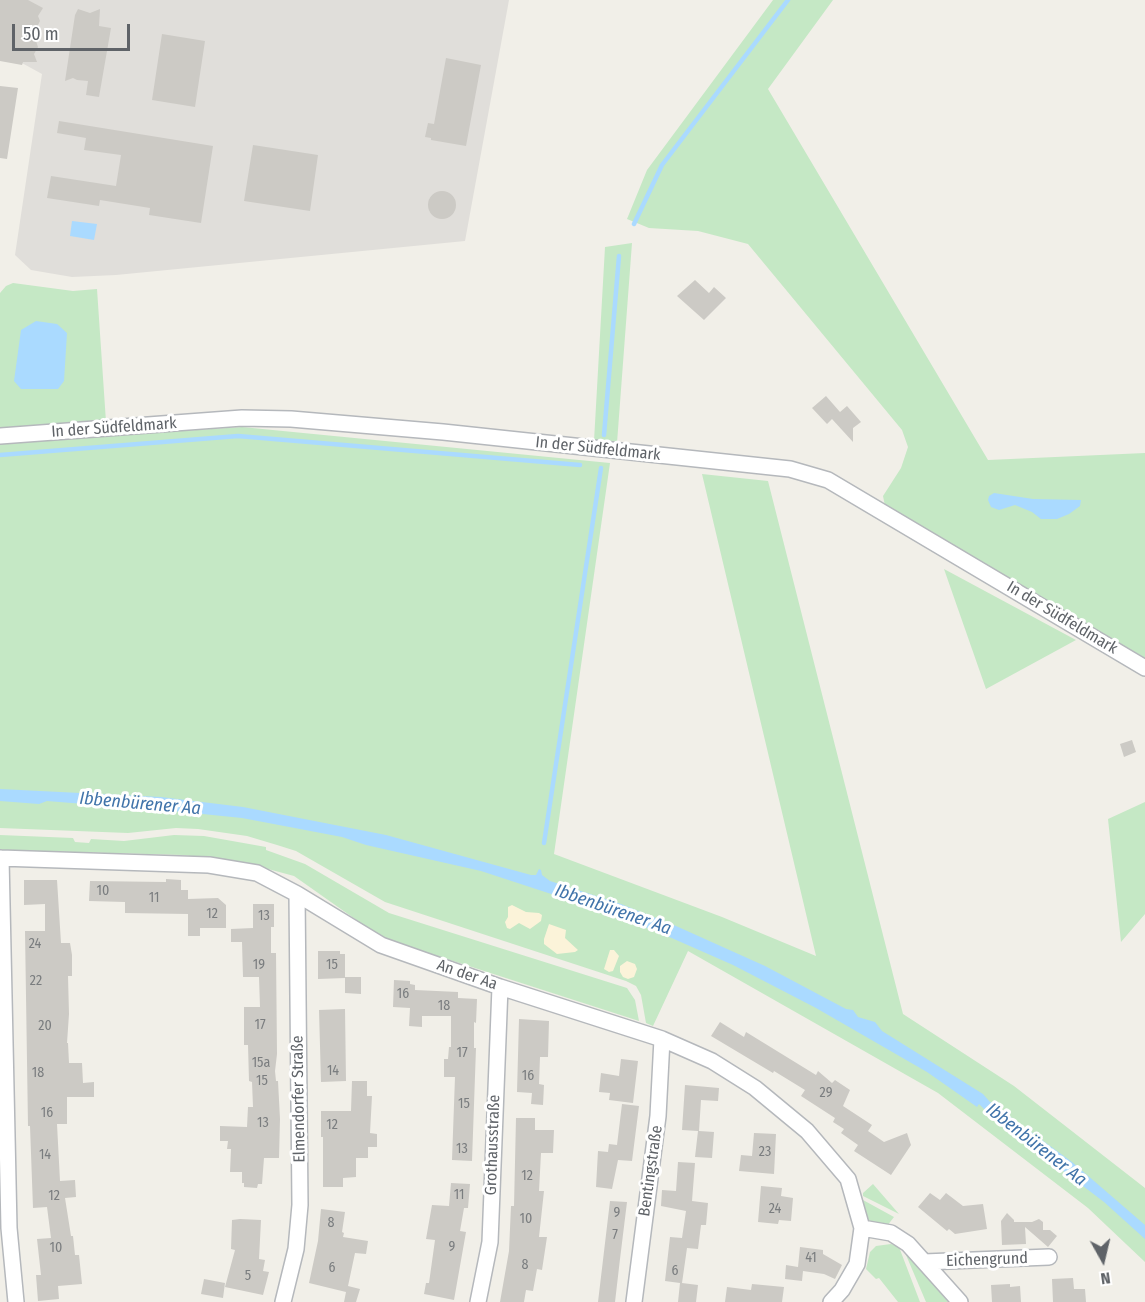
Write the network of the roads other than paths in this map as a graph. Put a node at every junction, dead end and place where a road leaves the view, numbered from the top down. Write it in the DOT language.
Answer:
graph roads {
  1 [pos="0,436"];
  2 [pos="1145,668"];
  3 [pos="1,858"];
  4 [pos="297,894"];
  5 [pos="500,987"];
  6 [pos="662,1039"];
  7 [pos="862,1228"];
  8 [pos="1049,1257"];
  9 [pos="924,1262"];
  10 [pos="16,1302"];
  11 [pos="283,1302"];
  12 [pos="478,1302"];
  13 [pos="634,1302"];
  14 [pos="831,1302"];
  15 [pos="960,1302"];
  1 -- 2 [label="street, In der Südfeldmark"];
  3 -- 4 [label="street, An der Aa"];
  3 -- 10 [label="street"];
  4 -- 5 [label="street, An der Aa"];
  4 -- 11 [label="street, Elmendorfer Straße"];
  5 -- 6 [label="street, An der Aa"];
  5 -- 12 [label="street, Grothausstraße"];
  6 -- 7 [label="street, An der Aa"];
  6 -- 13 [label="street, Bentingstraße"];
  7 -- 9 [label="street, Eichengrund"];
  7 -- 14 [label="street"];
  8 -- 9 [label="street, Eichengrund"];
  9 -- 15 [label="street, Eichengrund"];
}
